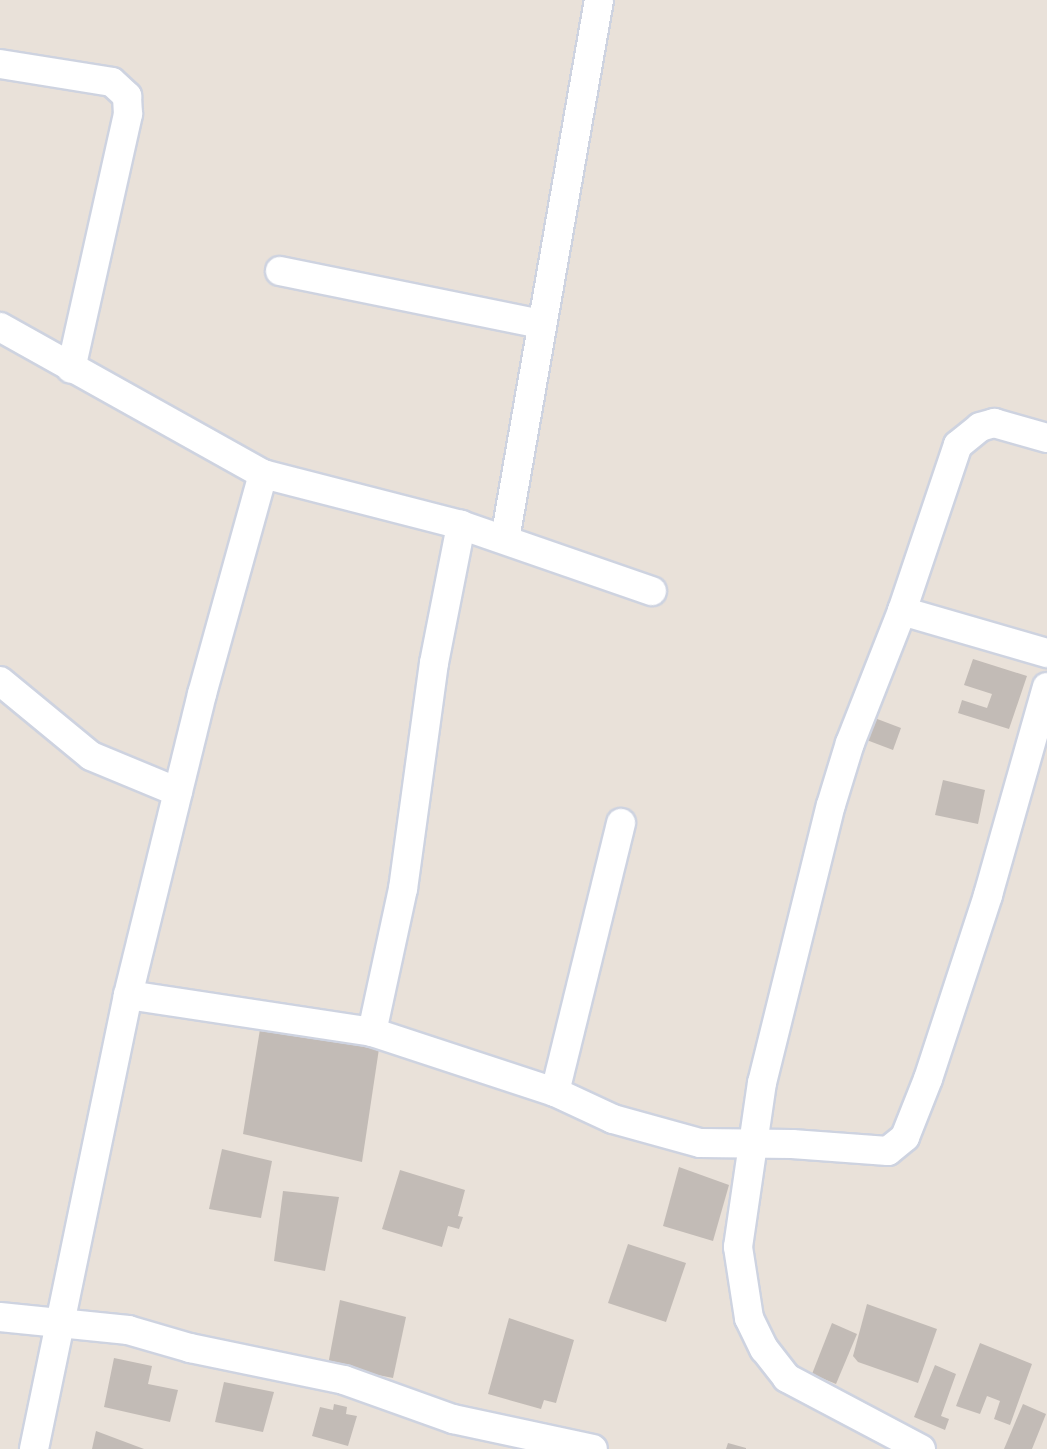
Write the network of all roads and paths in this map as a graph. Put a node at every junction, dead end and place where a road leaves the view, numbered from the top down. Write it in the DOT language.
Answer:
graph roads {
  1 [pos="599,0"];
  2 [pos="0,64"];
  3 [pos="280,272"];
  4 [pos="541,324"];
  5 [pos="0,327"];
  6 [pos="72,369"];
  7 [pos="1047,438"];
  8 [pos="262,474"];
  9 [pos="461,525"];
  10 [pos="505,539"];
  11 [pos="652,591"];
  12 [pos="902,611"];
  13 [pos="1047,653"];
  14 [pos="0,681"];
  15 [pos="1047,687"];
  16 [pos="178,792"];
  17 [pos="621,822"];
  18 [pos="128,995"];
  19 [pos="372,1032"];
  20 [pos="555,1092"];
  21 [pos="754,1145"];
  22 [pos="0,1317"];
  23 [pos="62,1325"];
  24 [pos="34,1449"];
  25 [pos="593,1449"];
  26 [pos="921,1449"];
  1 -- 4 [label="street"];
  2 -- 6 [label="street"];
  3 -- 4 [label="street"];
  4 -- 10 [label="street"];
  5 -- 6 [label="street"];
  6 -- 8 [label="street"];
  7 -- 12 [label="street"];
  8 -- 9 [label="street"];
  8 -- 16 [label="street"];
  9 -- 10 [label="street"];
  9 -- 19 [label="street"];
  10 -- 11 [label="street"];
  12 -- 13 [label="street"];
  12 -- 21 [label="street"];
  14 -- 16 [label="street"];
  15 -- 21 [label="street"];
  16 -- 18 [label="street"];
  17 -- 20 [label="street"];
  18 -- 19 [label="street"];
  18 -- 23 [label="street"];
  19 -- 20 [label="street"];
  20 -- 21 [label="street"];
  21 -- 26 [label="street"];
  22 -- 23 [label="street"];
  23 -- 24 [label="street"];
  23 -- 25 [label="street"];
}
